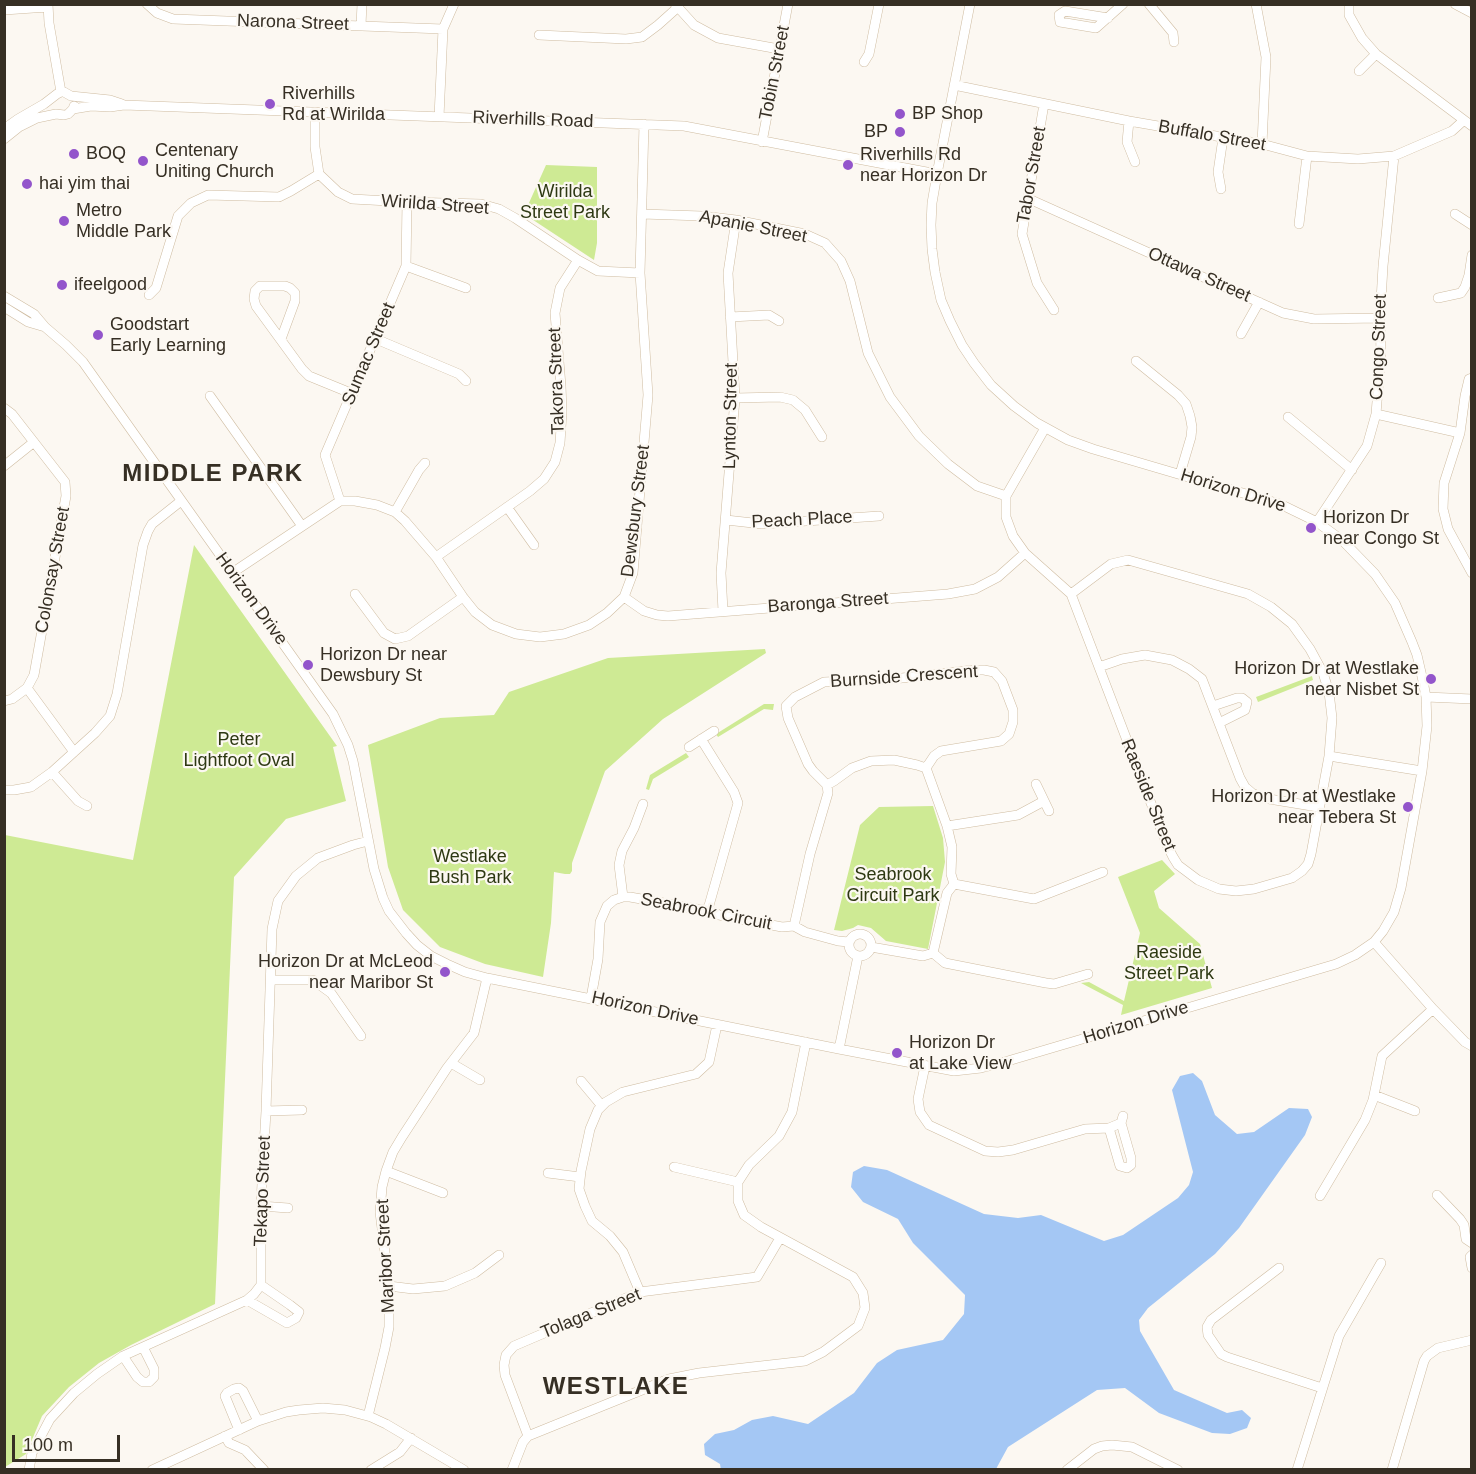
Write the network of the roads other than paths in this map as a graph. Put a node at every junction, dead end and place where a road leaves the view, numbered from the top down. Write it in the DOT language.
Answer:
graph roads {
  1 [pos="147,4"];
  2 [pos="362,4"];
  3 [pos="454,4"];
  4 [pos="788,4"];
  5 [pos="879,4"];
  6 [pos="970,4"];
  7 [pos="1123,4"];
  8 [pos="1149,4"];
  9 [pos="1256,4"];
  10 [pos="1348,4"];
  11 [pos="1455,4"];
  12 [pos="48,6"];
  13 [pos="676,6"];
  14 [pos="4,10"];
  15 [pos="1472,13"];
  16 [pos="1108,18"];
  17 [pos="361,25"];
  18 [pos="443,29"];
  19 [pos="538,35"];
  20 [pos="1174,42"];
  21 [pos="779,49"];
  22 [pos="1376,54"];
  23 [pos="864,62"];
  24 [pos="1359,71"];
  25 [pos="954,85"];
  26 [pos="57,95"];
  27 [pos="71,96"];
  28 [pos="1044,104"];
  29 [pos="124,105"];
  30 [pos="73,109"];
  31 [pos="315,112"];
  32 [pos="56,114"];
  33 [pos="439,117"];
  34 [pos="1129,121"];
  35 [pos="644,124"];
  36 [pos="1467,124"];
  37 [pos="4,129"];
  38 [pos="1223,138"];
  39 [pos="4,139"];
  40 [pos="762,142"];
  41 [pos="1262,144"];
  42 [pos="1306,156"];
  43 [pos="1394,156"];
  44 [pos="1135,162"];
  45 [pos="319,174"];
  46 [pos="937,174"];
  47 [pos="1221,189"];
  48 [pos="1027,198"];
  49 [pos="407,202"];
  50 [pos="642,214"];
  51 [pos="1455,214"];
  52 [pos="736,220"];
  53 [pos="1299,224"];
  54 [pos="1472,225"];
  55 [pos="1472,255"];
  56 [pos="578,260"];
  57 [pos="406,266"];
  58 [pos="640,273"];
  59 [pos="1470,274"];
  60 [pos="466,288"];
  61 [pos="149,295"];
  62 [pos="4,296"];
  63 [pos="1438,298"];
  64 [pos="1259,302"];
  65 [pos="4,307"];
  66 [pos="1054,310"];
  67 [pos="730,317"];
  68 [pos="1380,318"];
  69 [pos="779,321"];
  70 [pos="45,327"];
  71 [pos="1241,334"];
  72 [pos="281,339"];
  73 [pos="376,339"];
  74 [pos="1136,361"];
  75 [pos="1472,378"];
  76 [pos="466,381"];
  77 [pos="353,394"];
  78 [pos="210,396"];
  79 [pos="735,398"];
  80 [pos="4,408"];
  81 [pos="1376,414"];
  82 [pos="1288,417"];
  83 [pos="1045,428"];
  84 [pos="1460,432"];
  85 [pos="822,437"];
  86 [pos="34,442"];
  87 [pos="425,463"];
  88 [pos="4,466"];
  89 [pos="1352,470"];
  90 [pos="1180,474"];
  91 [pos="1006,495"];
  92 [pos="181,501"];
  93 [pos="340,501"];
  94 [pos="507,507"];
  95 [pos="395,512"];
  96 [pos="879,516"];
  97 [pos="726,520"];
  98 [pos="1317,522"];
  99 [pos="302,526"];
  100 [pos="534,545"];
  101 [pos="1025,553"];
  102 [pos="436,557"];
  103 [pos="1471,572"];
  104 [pos="232,573"];
  105 [pos="355,594"];
  106 [pos="1071,594"];
  107 [pos="463,597"];
  108 [pos="624,597"];
  109 [pos="723,611"];
  110 [pos="1099,667"];
  111 [pos="27,688"];
  112 [pos="1426,697"];
  113 [pos="1472,699"];
  114 [pos="4,701"];
  115 [pos="1213,706"];
  116 [pos="1219,723"];
  117 [pos="714,731"];
  118 [pos="701,739"];
  119 [pos="688,747"];
  120 [pos="74,752"];
  121 [pos="1329,756"];
  122 [pos="927,768"];
  123 [pos="1422,771"];
  124 [pos="52,772"];
  125 [pos="827,784"];
  126 [pos="1036,784"];
  127 [pos="4,790"];
  128 [pos="1044,801"];
  129 [pos="643,804"];
  130 [pos="87,806"];
  131 [pos="1318,807"];
  132 [pos="1049,811"];
  133 [pos="947,826"];
  134 [pos="368,841"];
  135 [pos="1103,872"];
  136 [pos="954,884"];
  137 [pos="623,897"];
  138 [pos="708,909"];
  139 [pos="794,926"];
  140 [pos="849,942"];
  141 [pos="1374,942"];
  142 [pos="871,947"];
  143 [pos="933,953"];
  144 [pos="858,956"];
  145 [pos="1088,974"];
  146 [pos="487,978"];
  147 [pos="272,980"];
  148 [pos="591,998"];
  149 [pos="1433,1009"];
  150 [pos="717,1024"];
  151 [pos="361,1036"];
  152 [pos="806,1042"];
  153 [pos="1472,1046"];
  154 [pos="839,1049"];
  155 [pos="451,1063"];
  156 [pos="925,1066"];
  157 [pos="480,1080"];
  158 [pos="581,1081"];
  159 [pos="1374,1095"];
  160 [pos="602,1106"];
  161 [pos="302,1110"];
  162 [pos="266,1111"];
  163 [pos="1415,1112"];
  164 [pos="1109,1128"];
  165 [pos="674,1167"];
  166 [pos="386,1171"];
  167 [pos="548,1173"];
  168 [pos="580,1177"];
  169 [pos="738,1182"];
  170 [pos="443,1193"];
  171 [pos="1437,1195"];
  172 [pos="1320,1196"];
  173 [pos="261,1206"];
  174 [pos="288,1208"];
  175 [pos="780,1238"];
  176 [pos="1472,1244"];
  177 [pos="499,1255"];
  178 [pos="1472,1255"];
  179 [pos="1381,1263"];
  180 [pos="1279,1268"];
  181 [pos="1472,1268"];
  182 [pos="261,1285"];
  183 [pos="389,1286"];
  184 [pos="640,1292"];
  185 [pos="247,1299"];
  186 [pos="1472,1340"];
  187 [pos="144,1347"];
  188 [pos="123,1356"];
  189 [pos="1322,1388"];
  190 [pos="368,1416"];
  191 [pos="258,1421"];
  192 [pos="239,1430"];
  193 [pos="225,1436"];
  194 [pos="528,1436"];
  195 [pos="411,1438"];
  196 [pos="28,1470"];
  197 [pos="152,1470"];
  198 [pos="264,1470"];
  199 [pos="371,1470"];
  200 [pos="464,1470"];
  201 [pos="512,1470"];
  202 [pos="1067,1470"];
  203 [pos="1178,1470"];
  204 [pos="1297,1470"];
  205 [pos="1392,1470"];
  1 -- 17 [label="street, Narona Street"];
  2 -- 17 [label="street"];
  3 -- 18 [label="street"];
  4 -- 21 [label="street, Tobin Street"];
  5 -- 23 [label="street"];
  6 -- 25 [label="street, Horizon Drive"];
  7 -- 16 [label="street"];
  8 -- 20 [label="street"];
  9 -- 41 [label="street"];
  10 -- 22 [label="street"];
  11 -- 15 [label="street"];
  12 -- 14 [label="street"];
  12 -- 26 [label="street"];
  13 -- 19 [label="street"];
  13 -- 21 [label="street"];
  17 -- 18 [label="street, Narona Street"];
  18 -- 33 [label="street"];
  21 -- 40 [label="street, Tobin Street"];
  22 -- 24 [label="street"];
  22 -- 36 [label="street"];
  25 -- 28 [label="street, Buffalo Street"];
  25 -- 46 [label="street, Horizon Drive"];
  26 -- 27 [label="street"];
  26 -- 32 [label="street"];
  26 -- 37 [label="street"];
  27 -- 29 [label="street, Riverhills Road"];
  27 -- 30 [label="street"];
  28 -- 34 [label="street, Buffalo Street"];
  28 -- 48 [label="street, Tabor Street"];
  29 -- 30 [label="street, Riverhills Road"];
  29 -- 31 [label="street, Riverhills Road"];
  30 -- 32 [label="street"];
  31 -- 33 [label="street, Riverhills Road"];
  31 -- 45 [label="street"];
  32 -- 39 [label="street"];
  33 -- 35 [label="street, Riverhills Road"];
  34 -- 38 [label="street, Buffalo Street"];
  34 -- 44 [label="street"];
  35 -- 40 [label="street, Riverhills Road"];
  35 -- 50 [label="street, Dewsbury Street"];
  36 -- 43 [label="street, Buffalo Street"];
  38 -- 41 [label="street, Buffalo Street"];
  38 -- 47 [label="street"];
  40 -- 46 [label="street, Riverhills Road"];
  41 -- 42 [label="street, Buffalo Street"];
  42 -- 43 [label="street, Buffalo Street"];
  42 -- 53 [label="street"];
  43 -- 68 [label="street, Congo Street"];
  45 -- 49 [label="street, Wirilda Street"];
  45 -- 61 [label="street"];
  46 -- 83 [label="street, Horizon Drive"];
  48 -- 64 [label="street, Ottawa Street"];
  48 -- 66 [label="street, Tabor Street"];
  49 -- 56 [label="street, Wirilda Street"];
  49 -- 57 [label="street, Sumac Street"];
  50 -- 52 [label="street, Apanie Street"];
  50 -- 58 [label="street, Dewsbury Street"];
  51 -- 54 [label="street"];
  52 -- 67 [label="street, Lynton Street"];
  52 -- 91 [label="street, Apanie Street"];
  55 -- 59 [label="street"];
  56 -- 58 [label="street, Wirilda Street"];
  56 -- 94 [label="street, Takora Street"];
  57 -- 60 [label="street"];
  57 -- 73 [label="street, Sumac Street"];
  58 -- 108 [label="street, Dewsbury Street"];
  59 -- 63 [label="street"];
  62 -- 70 [label="street, Horizon Drive"];
  64 -- 68 [label="street, Ottawa Street"];
  64 -- 71 [label="street"];
  65 -- 70 [label="street, Horizon Drive"];
  67 -- 69 [label="street"];
  67 -- 79 [label="street, Lynton Street"];
  68 -- 81 [label="street, Congo Street"];
  70 -- 92 [label="street, Horizon Drive"];
  72 -- 72 [label="street"];
  72 -- 77 [label="street"];
  73 -- 76 [label="street"];
  73 -- 77 [label="street, Sumac Street"];
  74 -- 90 [label="street"];
  75 -- 84 [label="street"];
  77 -- 93 [label="street, Sumac Street"];
  78 -- 99 [label="street"];
  79 -- 85 [label="street"];
  79 -- 97 [label="street, Lynton Street"];
  80 -- 86 [label="street, Colonsay Street"];
  81 -- 84 [label="street"];
  81 -- 89 [label="street, Congo Street"];
  82 -- 89 [label="street"];
  83 -- 90 [label="street, Horizon Drive"];
  83 -- 91 [label="street"];
  84 -- 103 [label="street"];
  86 -- 88 [label="street"];
  86 -- 111 [label="street, Colonsay Street"];
  87 -- 95 [label="street"];
  89 -- 98 [label="street, Congo Street"];
  90 -- 98 [label="street, Horizon Drive"];
  91 -- 101 [label="street, Raeside Street"];
  92 -- 104 [label="street, Horizon Drive"];
  92 -- 120 [label="street"];
  93 -- 95 [label="street"];
  93 -- 99 [label="street"];
  94 -- 100 [label="street"];
  94 -- 102 [label="street, Takora Street"];
  95 -- 102 [label="street, Dewsbury Street"];
  96 -- 97 [label="street, Peach Place"];
  97 -- 109 [label="street, Lynton Street"];
  98 -- 112 [label="street, Horizon Drive"];
  99 -- 104 [label="street"];
  101 -- 106 [label="street, Raeside Street"];
  101 -- 109 [label="street, Baronga Street"];
  102 -- 107 [label="street, Dewsbury Street"];
  104 -- 134 [label="street, Horizon Drive"];
  105 -- 107 [label="street"];
  106 -- 110 [label="street, Raeside Street"];
  106 -- 121 [label="street, Raeside Street"];
  107 -- 108 [label="street, Dewsbury Street"];
  108 -- 109 [label="street, Baronga Street"];
  110 -- 115 [label="street"];
  110 -- 131 [label="street, Raeside Street"];
  111 -- 114 [label="street"];
  111 -- 120 [label="street"];
  112 -- 113 [label="street"];
  112 -- 123 [label="street, Horizon Drive"];
  115 -- 116 [label="street"];
  115 -- 116 [label="street"];
  116 -- 131 [label="street"];
  117 -- 118 [label="street"];
  118 -- 119 [label="street"];
  118 -- 138 [label="street"];
  120 -- 124 [label="street"];
  121 -- 123 [label="street"];
  121 -- 131 [label="street, Raeside Street"];
  122 -- 125 [label="street"];
  122 -- 125 [label="street, Burnside Crescent"];
  122 -- 133 [label="street"];
  123 -- 141 [label="street, Horizon Drive"];
  124 -- 127 [label="street"];
  124 -- 130 [label="street"];
  125 -- 139 [label="street, Seabrook Circuit"];
  126 -- 128 [label="street"];
  128 -- 132 [label="street"];
  128 -- 133 [label="street"];
  129 -- 137 [label="street"];
  133 -- 136 [label="street"];
  134 -- 146 [label="street, Horizon Drive"];
  134 -- 147 [label="street, Tekapo Street"];
  135 -- 136 [label="street"];
  136 -- 143 [label="street"];
  137 -- 138 [label="street, Seabrook Circuit"];
  137 -- 148 [label="street, Seabrook Circuit"];
  138 -- 139 [label="street, Seabrook Circuit"];
  139 -- 140 [label="street, Seabrook Circuit"];
  140 -- 142 [label="street"];
  140 -- 144 [label="street"];
  141 -- 149 [label="street"];
  141 -- 156 [label="street, Horizon Drive"];
  142 -- 143 [label="street"];
  142 -- 144 [label="street"];
  143 -- 145 [label="street"];
  144 -- 154 [label="street"];
  146 -- 148 [label="street, Horizon Drive"];
  146 -- 155 [label="street, Maribor Street"];
  147 -- 151 [label="street"];
  147 -- 162 [label="street, Tekapo Street"];
  148 -- 150 [label="street, Horizon Drive"];
  149 -- 153 [label="street"];
  149 -- 159 [label="street"];
  150 -- 152 [label="street, Horizon Drive"];
  150 -- 160 [label="street"];
  152 -- 154 [label="street, Horizon Drive"];
  152 -- 169 [label="street"];
  154 -- 156 [label="street, Horizon Drive"];
  155 -- 157 [label="street"];
  155 -- 166 [label="street, Maribor Street"];
  156 -- 164 [label="street"];
  158 -- 160 [label="street"];
  159 -- 163 [label="street"];
  159 -- 172 [label="street"];
  160 -- 168 [label="street"];
  161 -- 162 [label="street"];
  162 -- 173 [label="street, Tekapo Street"];
  164 -- 164 [label="street"];
  165 -- 169 [label="street"];
  166 -- 170 [label="street"];
  166 -- 183 [label="street, Maribor Street"];
  167 -- 168 [label="street"];
  168 -- 184 [label="street"];
  169 -- 175 [label="street"];
  171 -- 176 [label="street"];
  173 -- 174 [label="street"];
  173 -- 182 [label="street, Tekapo Street"];
  175 -- 184 [label="street, Tolaga Street"];
  175 -- 194 [label="street"];
  177 -- 183 [label="street"];
  178 -- 181 [label="street"];
  179 -- 189 [label="street"];
  180 -- 189 [label="street"];
  182 -- 185 [label="street"];
  182 -- 185 [label="street"];
  183 -- 190 [label="street, Maribor Street"];
  184 -- 194 [label="street, Tolaga Street"];
  185 -- 187 [label="street"];
  186 -- 205 [label="street"];
  187 -- 188 [label="street"];
  187 -- 188 [label="street"];
  188 -- 196 [label="street"];
  189 -- 204 [label="street"];
  190 -- 191 [label="street"];
  190 -- 195 [label="street"];
  191 -- 192 [label="street"];
  191 -- 192 [label="street"];
  192 -- 193 [label="street"];
  193 -- 197 [label="street"];
  193 -- 198 [label="street"];
  194 -- 201 [label="street"];
  195 -- 199 [label="street"];
  195 -- 200 [label="street"];
  202 -- 203 [label="street"];
}
